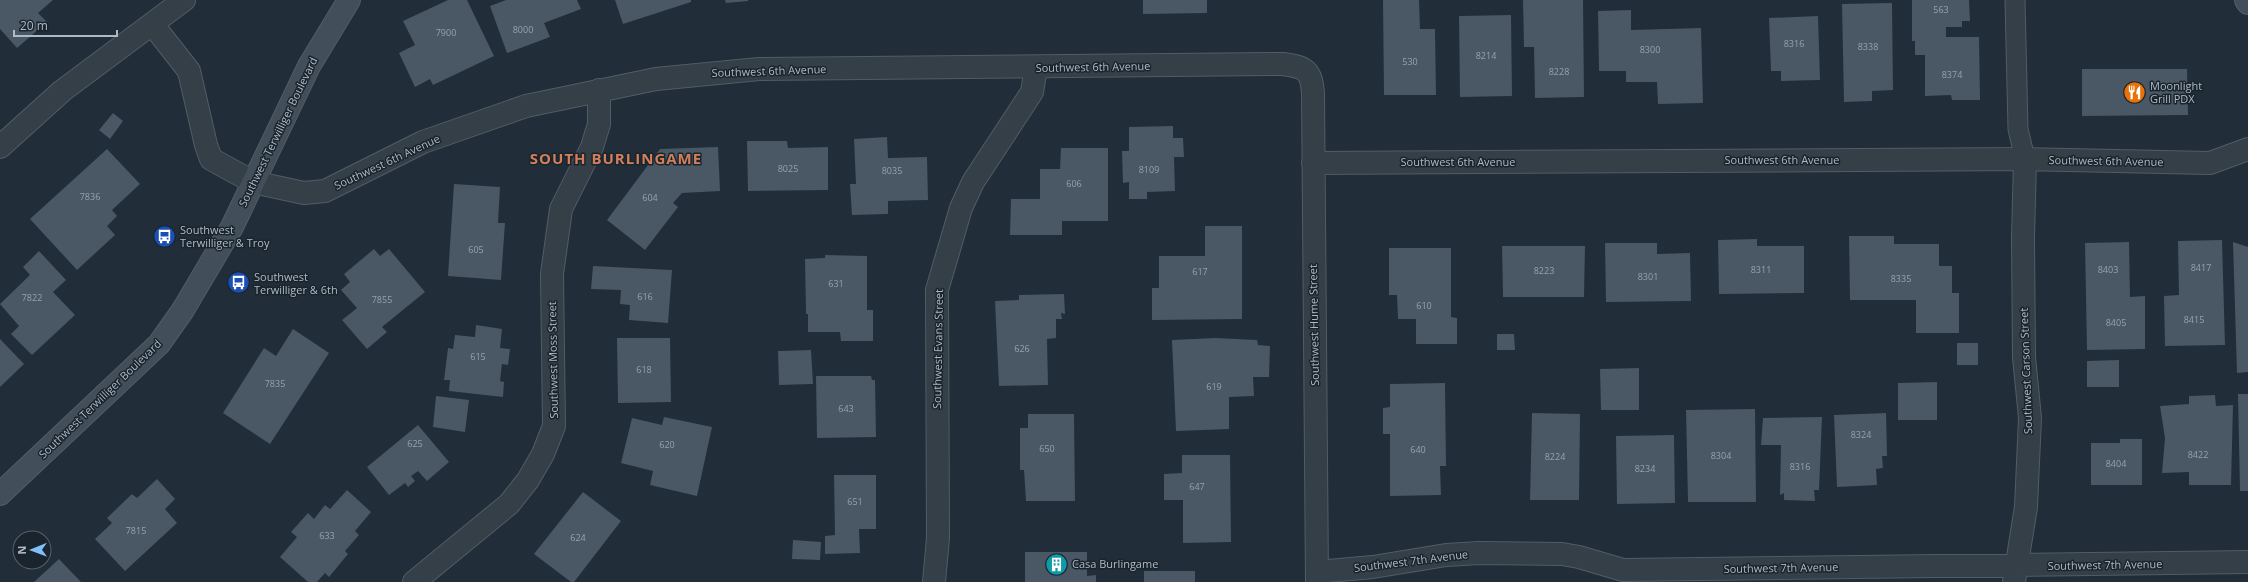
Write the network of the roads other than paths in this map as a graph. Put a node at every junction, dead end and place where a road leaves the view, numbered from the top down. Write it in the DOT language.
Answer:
graph roads {
  1 [pos="184,0"];
  2 [pos="349,0"];
  3 [pos="2015,0"];
  4 [pos="2246,0"];
  5 [pos="2248,3"];
  6 [pos="153,24"];
  7 [pos="1036,68"];
  8 [pos="1306,70"];
  9 [pos="599,90"];
  10 [pos="0,147"];
  11 [pos="2248,149"];
  12 [pos="2025,159"];
  13 [pos="1313,163"];
  14 [pos="253,182"];
  15 [pos="0,494"];
  16 [pos="2248,562"];
  17 [pos="2016,574"];
  18 [pos="1317,577"];
  19 [pos="414,582"];
  20 [pos="934,582"];
  1 -- 6 [label="street"];
  2 -- 14 [label="main road, Southwest Terwilliger Boulevard"];
  3 -- 12 [label="lane"];
  4 -- 5 [label="main road"];
  6 -- 10 [label="street"];
  6 -- 14 [label="street, Southwest 6th Avenue"];
  7 -- 8 [label="street, Southwest 6th Avenue"];
  7 -- 9 [label="street, Southwest 6th Avenue"];
  7 -- 20 [label="street, Southwest Evans Street"];
  8 -- 13 [label="street, Southwest Hume Street"];
  9 -- 14 [label="street, Southwest 6th Avenue"];
  9 -- 19 [label="street, Southwest Moss Street"];
  11 -- 12 [label="street, Southwest 6th Avenue"];
  12 -- 13 [label="street, Southwest 6th Avenue"];
  12 -- 17 [label="street, Southwest Carson Street"];
  13 -- 18 [label="street, Southwest Hume Street"];
  14 -- 15 [label="main road, Southwest Terwilliger Boulevard"];
  16 -- 17 [label="street, Southwest 7th Avenue"];
  17 -- 18 [label="street, Southwest 7th Avenue"];
}
